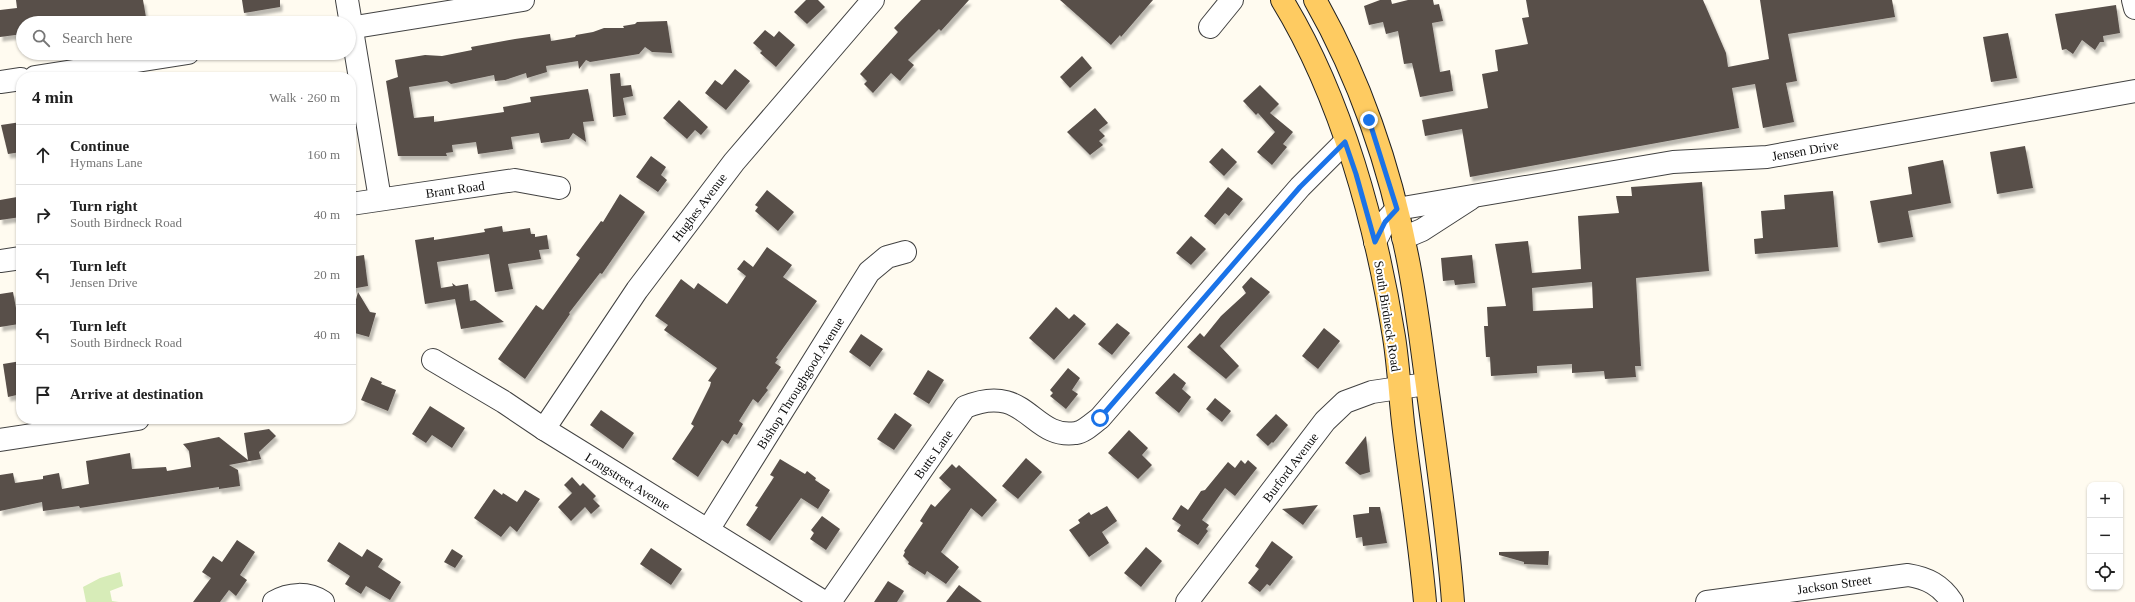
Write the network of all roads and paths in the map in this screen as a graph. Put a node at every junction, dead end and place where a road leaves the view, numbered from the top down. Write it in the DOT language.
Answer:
graph roads {
  1 [pos="347,0"];
  2 [pos="523,0"];
  3 [pos="873,0"];
  4 [pos="1232,0"];
  5 [pos="1282,0"];
  6 [pos="1315,0"];
  7 [pos="2133,0"];
  8 [pos="2135,8"];
  9 [pos="349,16"];
  10 [pos="356,27"];
  11 [pos="1210,27"];
  12 [pos="143,60"];
  13 [pos="356,60"];
  14 [pos="67,72"];
  15 [pos="16,80"];
  16 [pos="0,82"];
  17 [pos="2135,92"];
  18 [pos="1345,142"];
  19 [pos="559,188"];
  20 [pos="1474,196"];
  21 [pos="380,199"];
  22 [pos="356,203"];
  23 [pos="1397,209"];
  24 [pos="1403,238"];
  25 [pos="1375,242"];
  26 [pos="905,252"];
  27 [pos="16,259"];
  28 [pos="0,261"];
  29 [pos="433,360"];
  30 [pos="1426,384"];
  31 [pos="1399,387"];
  32 [pos="105,424"];
  33 [pos="544,429"];
  34 [pos="0,440"];
  35 [pos="708,530"];
  36 [pos="274,602"];
  37 [pos="323,602"];
  38 [pos="824,602"];
  39 [pos="830,602"];
  40 [pos="1187,602"];
  41 [pos="1425,602"];
  42 [pos="1453,602"];
  43 [pos="1707,602"];
  44 [pos="1952,602"];
  1 -- 9 [label="street"];
  2 -- 10 [label="street"];
  3 -- 33 [label="street, Hughes Avenue"];
  4 -- 11 [label="street"];
  5 -- 18 [label="main road, South Birdneck Road"];
  6 -- 23 [label="main road"];
  7 -- 8 [label="street"];
  12 -- 14 [label="street"];
  13 -- 21 [label="street"];
  15 -- 16 [label="street"];
  17 -- 20 [label="street, Jensen Drive"];
  18 -- 25 [label="main road, South Birdneck Road"];
  18 -- 39 [label="street, Butts Lane"];
  19 -- 21 [label="street, Brant Road"];
  20 -- 23 [label="street, Jensen Drive"];
  20 -- 24 [label="street, Jensen Drive"];
  21 -- 22 [label="street, Brant Road"];
  23 -- 24 [label="main road"];
  23 -- 25 [label="street"];
  24 -- 30 [label="main road"];
  25 -- 31 [label="main road, South Birdneck Road"];
  26 -- 35 [label="street, Bishop Throughgood Avenue"];
  27 -- 28 [label="street"];
  29 -- 33 [label="street, Longstreet Avenue"];
  30 -- 31 [label="street, Burford Avenue"];
  30 -- 42 [label="main road"];
  31 -- 40 [label="street, Burford Avenue"];
  31 -- 41 [label="main road, South Birdneck Road"];
  32 -- 34 [label="street"];
  33 -- 35 [label="street, Longstreet Avenue"];
  35 -- 38 [label="street, Longstreet Avenue"];
  36 -- 37 [label="street"];
  43 -- 44 [label="street, Jackson Street"];
}
